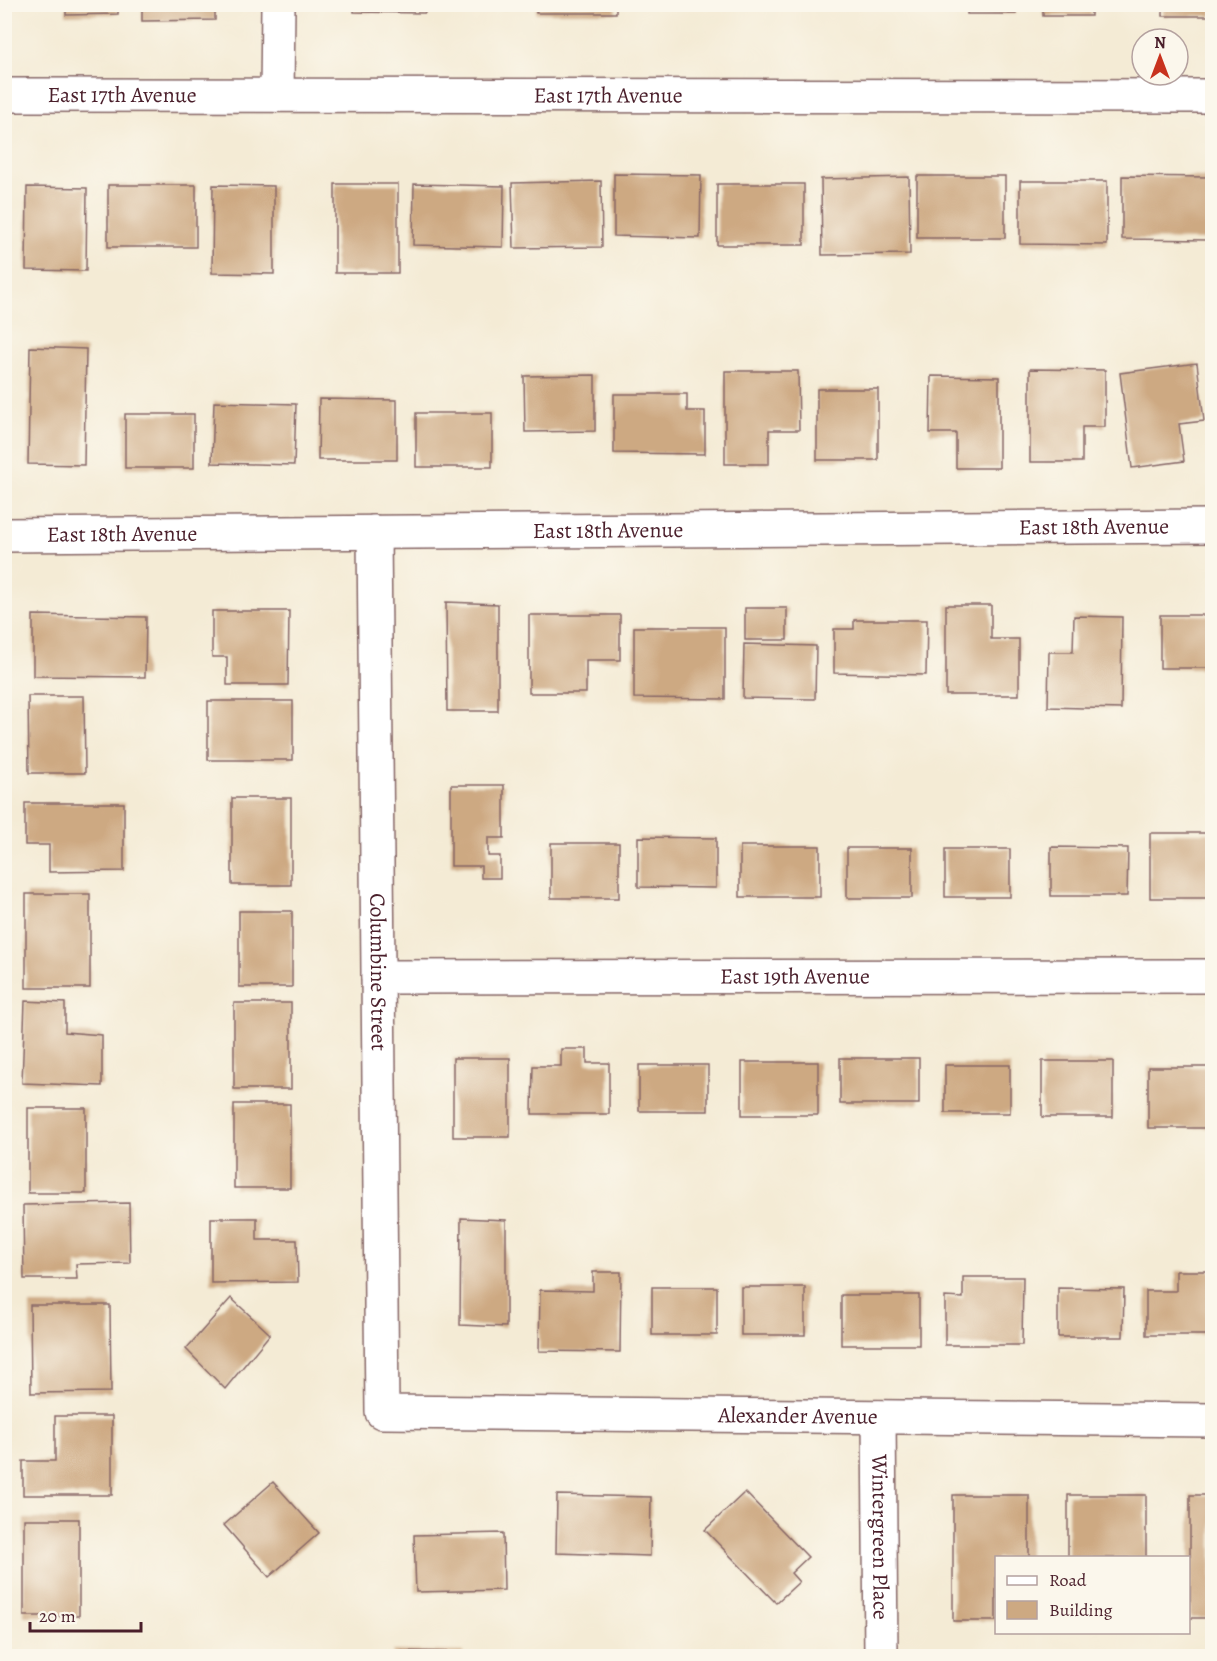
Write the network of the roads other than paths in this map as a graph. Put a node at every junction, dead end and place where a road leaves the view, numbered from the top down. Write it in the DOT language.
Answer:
graph roads {
  1 [pos="278,4"];
  2 [pos="4,96"];
  3 [pos="277,96"];
  4 [pos="1212,96"];
  5 [pos="1212,526"];
  6 [pos="374,532"];
  7 [pos="4,535"];
  8 [pos="1212,976"];
  9 [pos="378,977"];
  10 [pos="382,1412"];
  11 [pos="879,1417"];
  12 [pos="1212,1420"];
  13 [pos="881,1656"];
  1 -- 3 [label="street"];
  2 -- 3 [label="street, East 17th Avenue"];
  3 -- 4 [label="street, East 17th Avenue"];
  5 -- 6 [label="street, East 18th Avenue"];
  6 -- 7 [label="street, East 18th Avenue"];
  6 -- 9 [label="street, Columbine Street"];
  8 -- 9 [label="street, East 19th Avenue"];
  9 -- 10 [label="street, Columbine Street"];
  10 -- 11 [label="street, Alexander Avenue"];
  11 -- 12 [label="street, Alexander Avenue"];
  11 -- 13 [label="street, Wintergreen Place"];
}
